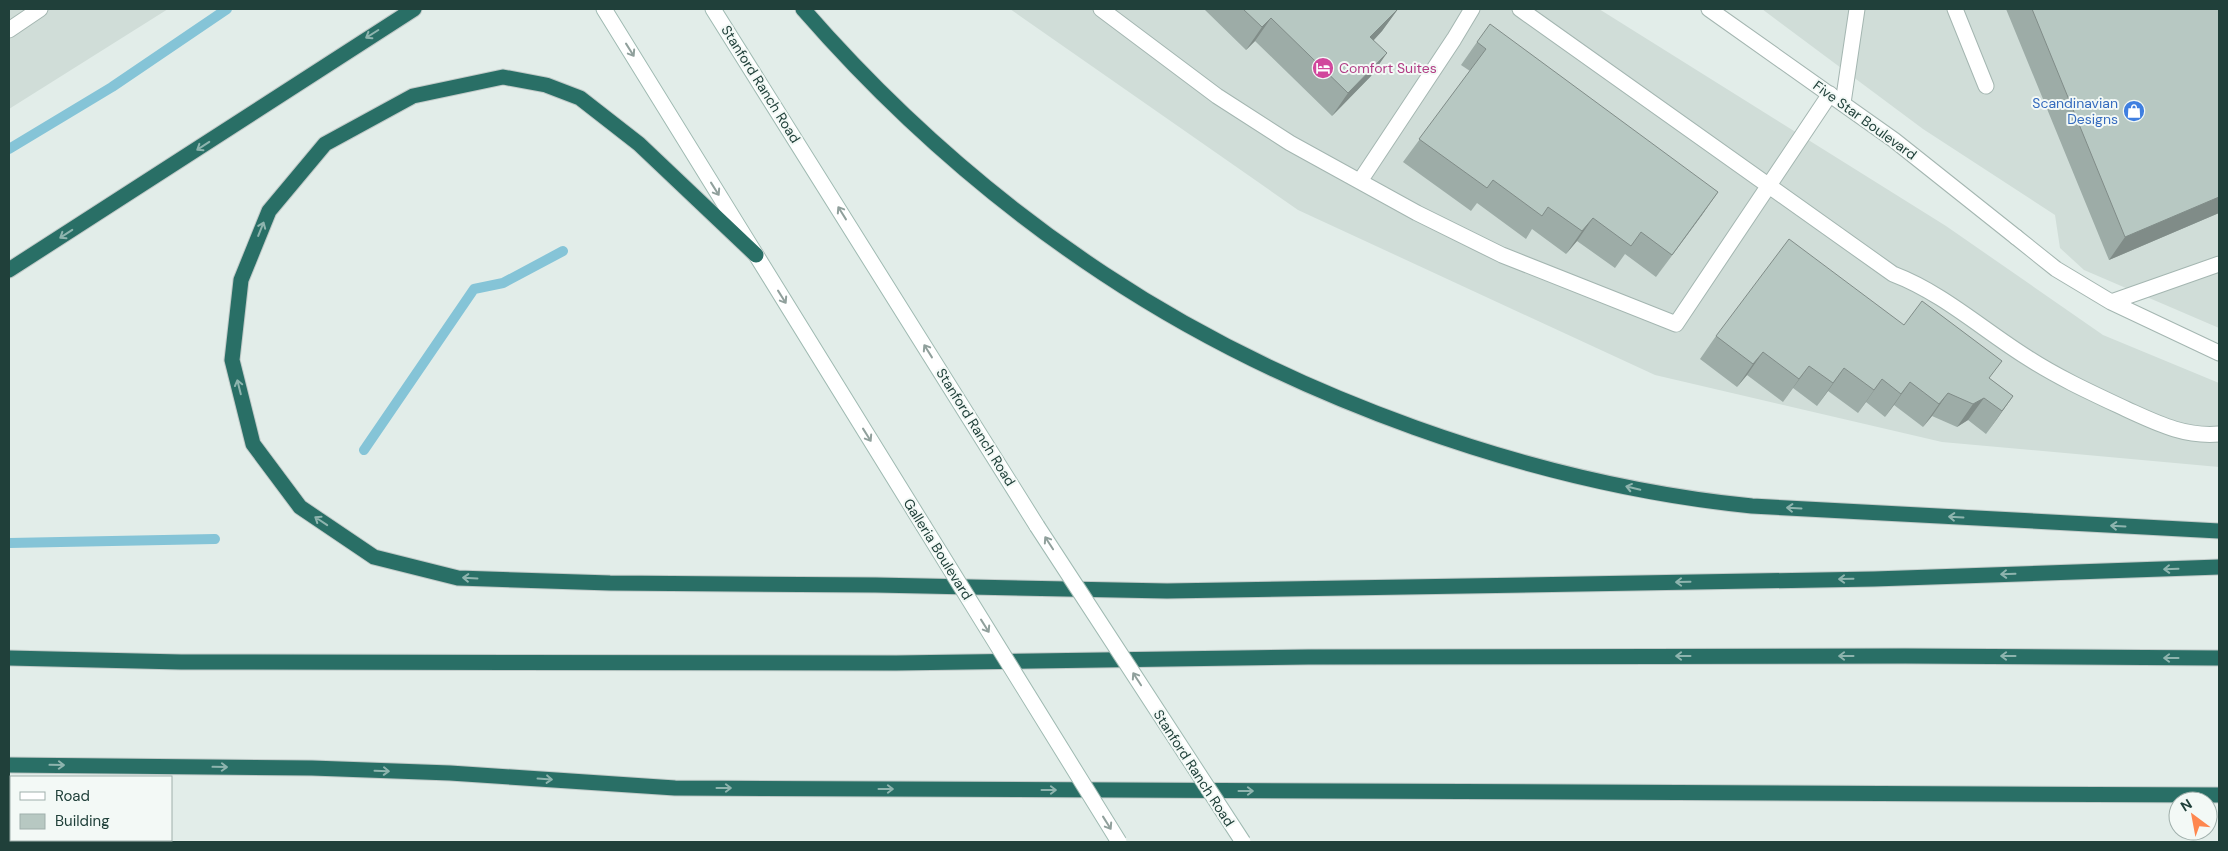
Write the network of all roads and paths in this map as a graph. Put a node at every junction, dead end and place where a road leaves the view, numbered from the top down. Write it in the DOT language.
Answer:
graph roads {
  1 [pos="40,9"];
  2 [pos="414,9"];
  3 [pos="604,9"];
  4 [pos="714,9"];
  5 [pos="803,9"];
  6 [pos="1101,9"];
  7 [pos="1472,9"];
  8 [pos="1520,9"];
  9 [pos="1709,9"];
  10 [pos="1858,9"];
  11 [pos="1955,9"];
  12 [pos="9,30"];
  13 [pos="1986,86"];
  14 [pos="1830,94"];
  15 [pos="1843,103"];
  16 [pos="1360,181"];
  17 [pos="1767,186"];
  18 [pos="756,255"];
  19 [pos="2219,264"];
  20 [pos="9,270"];
  21 [pos="2111,302"];
  22 [pos="2219,353"];
  23 [pos="2219,434"];
  24 [pos="2219,531"];
  25 [pos="2219,567"];
  26 [pos="9,658"];
  27 [pos="2219,658"];
  28 [pos="9,765"];
  29 [pos="2219,795"];
  30 [pos="1119,842"];
  31 [pos="1243,842"];
  1 -- 12 [label="main road"];
  2 -- 20 [label="highway, one-way"];
  3 -- 18 [label="main road, one-way"];
  31 -- 4 [label="main road, Stanford Ranch Road, one-way, bridge"];
  24 -- 5 [label="highway, one-way"];
  6 -- 16 [label="main road"];
  7 -- 16 [label="main road"];
  8 -- 17 [label="main road"];
  9 -- 14 [label="main road, Five Star Boulevard"];
  10 -- 15 [label="main road"];
  11 -- 13 [label="main road"];
  14 -- 15 [label="main road, Five Star Boulevard"];
  14 -- 17 [label="main road"];
  15 -- 21 [label="main road, Five Star Boulevard"];
  16 -- 17 [label="main road"];
  17 -- 23 [label="main road"];
  25 -- 18 [label="highway, one-way"];
  18 -- 30 [label="main road, Galleria Boulevard, one-way, bridge"];
  19 -- 21 [label="main road"];
  21 -- 22 [label="main road, Five Star Boulevard"];
  27 -- 26 [label="highway, one-way"];
  28 -- 29 [label="highway, one-way"];
}
